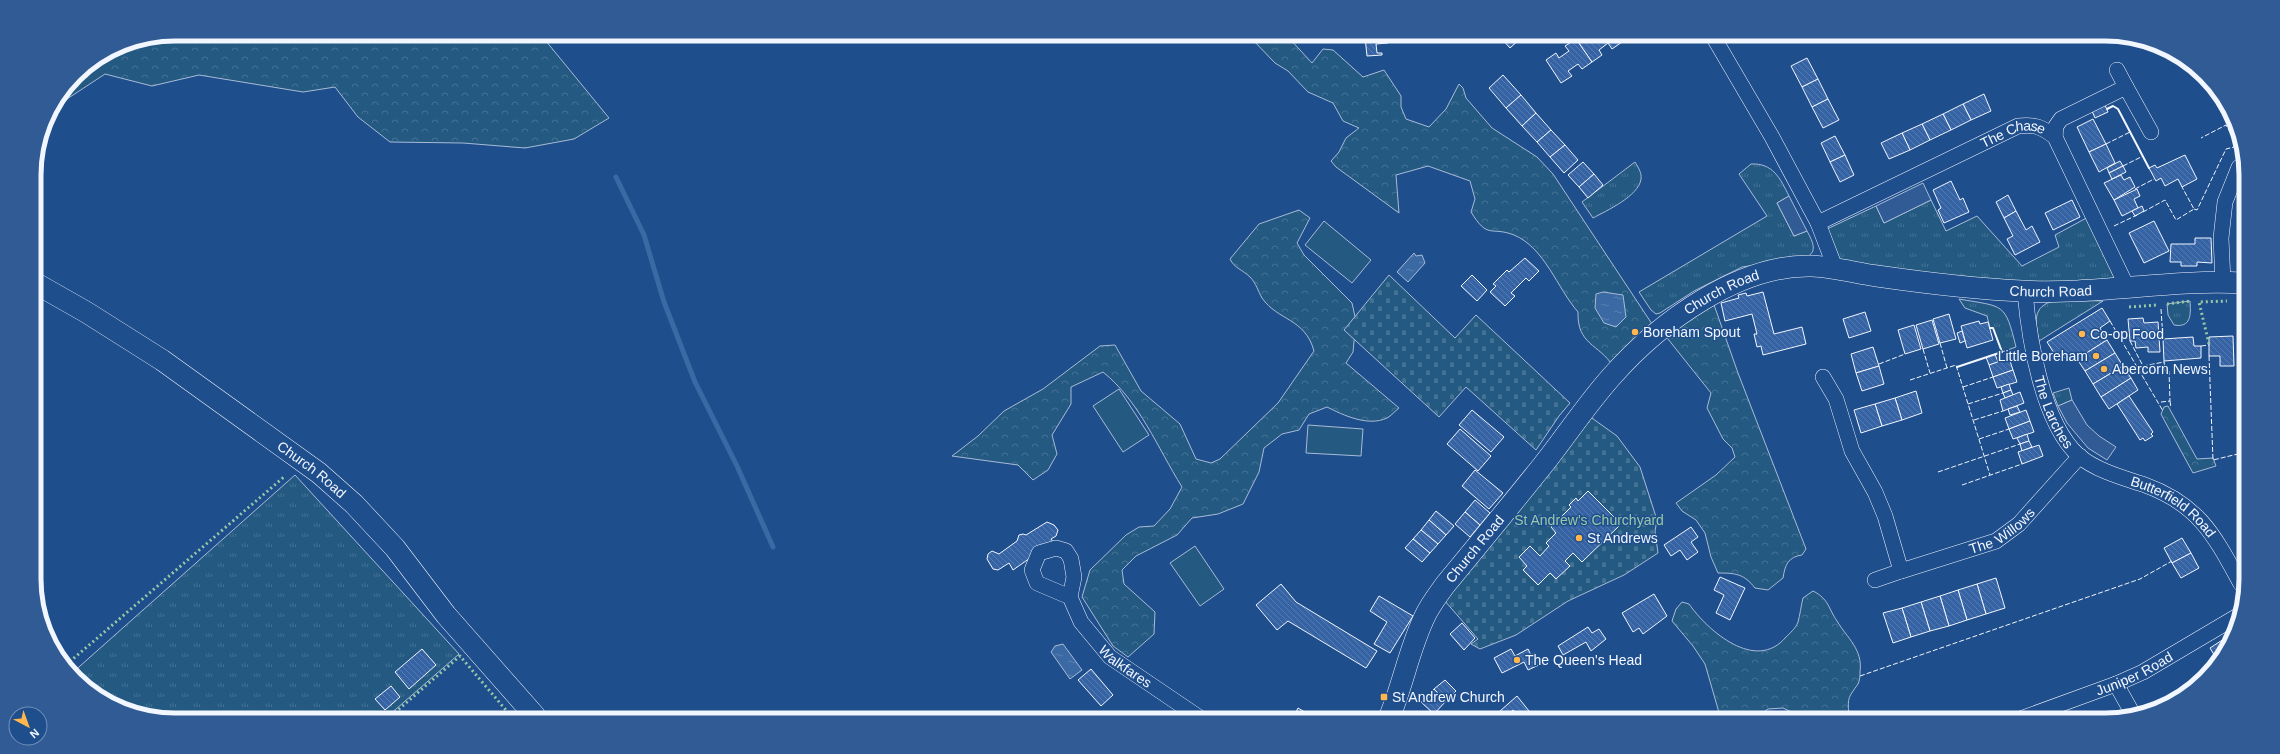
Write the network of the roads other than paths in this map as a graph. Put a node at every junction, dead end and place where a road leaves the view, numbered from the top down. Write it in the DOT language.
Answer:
graph roads {
  1 [pos="1716,41"];
  2 [pos="2117,70"];
  3 [pos="2126,87"];
  4 [pos="2151,132"];
  5 [pos="2055,137"];
  6 [pos="2239,168"];
  7 [pos="1818,223"];
  8 [pos="1836,270"];
  9 [pos="2233,282"];
  10 [pos="41,287"];
  11 [pos="2128,289"];
  12 [pos="2025,292"];
  13 [pos="1823,377"];
  14 [pos="2080,456"];
  15 [pos="1901,571"];
  16 [pos="1875,580"];
  17 [pos="2239,580"];
  18 [pos="1070,597"];
  19 [pos="2232,620"];
  20 [pos="2116,684"];
  21 [pos="2131,710"];
  22 [pos="532,713"];
  23 [pos="1193,713"];
  24 [pos="1391,713"];
  25 [pos="2039,713"];
  1 -- 7 [label="street"];
  2 -- 3 [label="street"];
  3 -- 4 [label="street"];
  3 -- 5 [label="street"];
  5 -- 7 [label="street, The Chase"];
  5 -- 11 [label="street, The Chase"];
  6 -- 9 [label="street"];
  7 -- 8 [label="street"];
  8 -- 12 [label="street, Church Road"];
  8 -- 24 [label="street, Church Road"];
  9 -- 11 [label="street, Church Road"];
  10 -- 22 [label="street, Church Road"];
  11 -- 12 [label="street, Church Road"];
  12 -- 14 [label="street, The Larches"];
  13 -- 15 [label="street"];
  14 -- 15 [label="street, The Willows"];
  14 -- 17 [label="street, Butterfield Road"];
  15 -- 16 [label="street, The Willows"];
  18 -- 23 [label="street, Walkfares"];
  19 -- 20 [label="street, Juniper Road"];
  20 -- 21 [label="street"];
  20 -- 25 [label="street, Juniper Road"];
}
